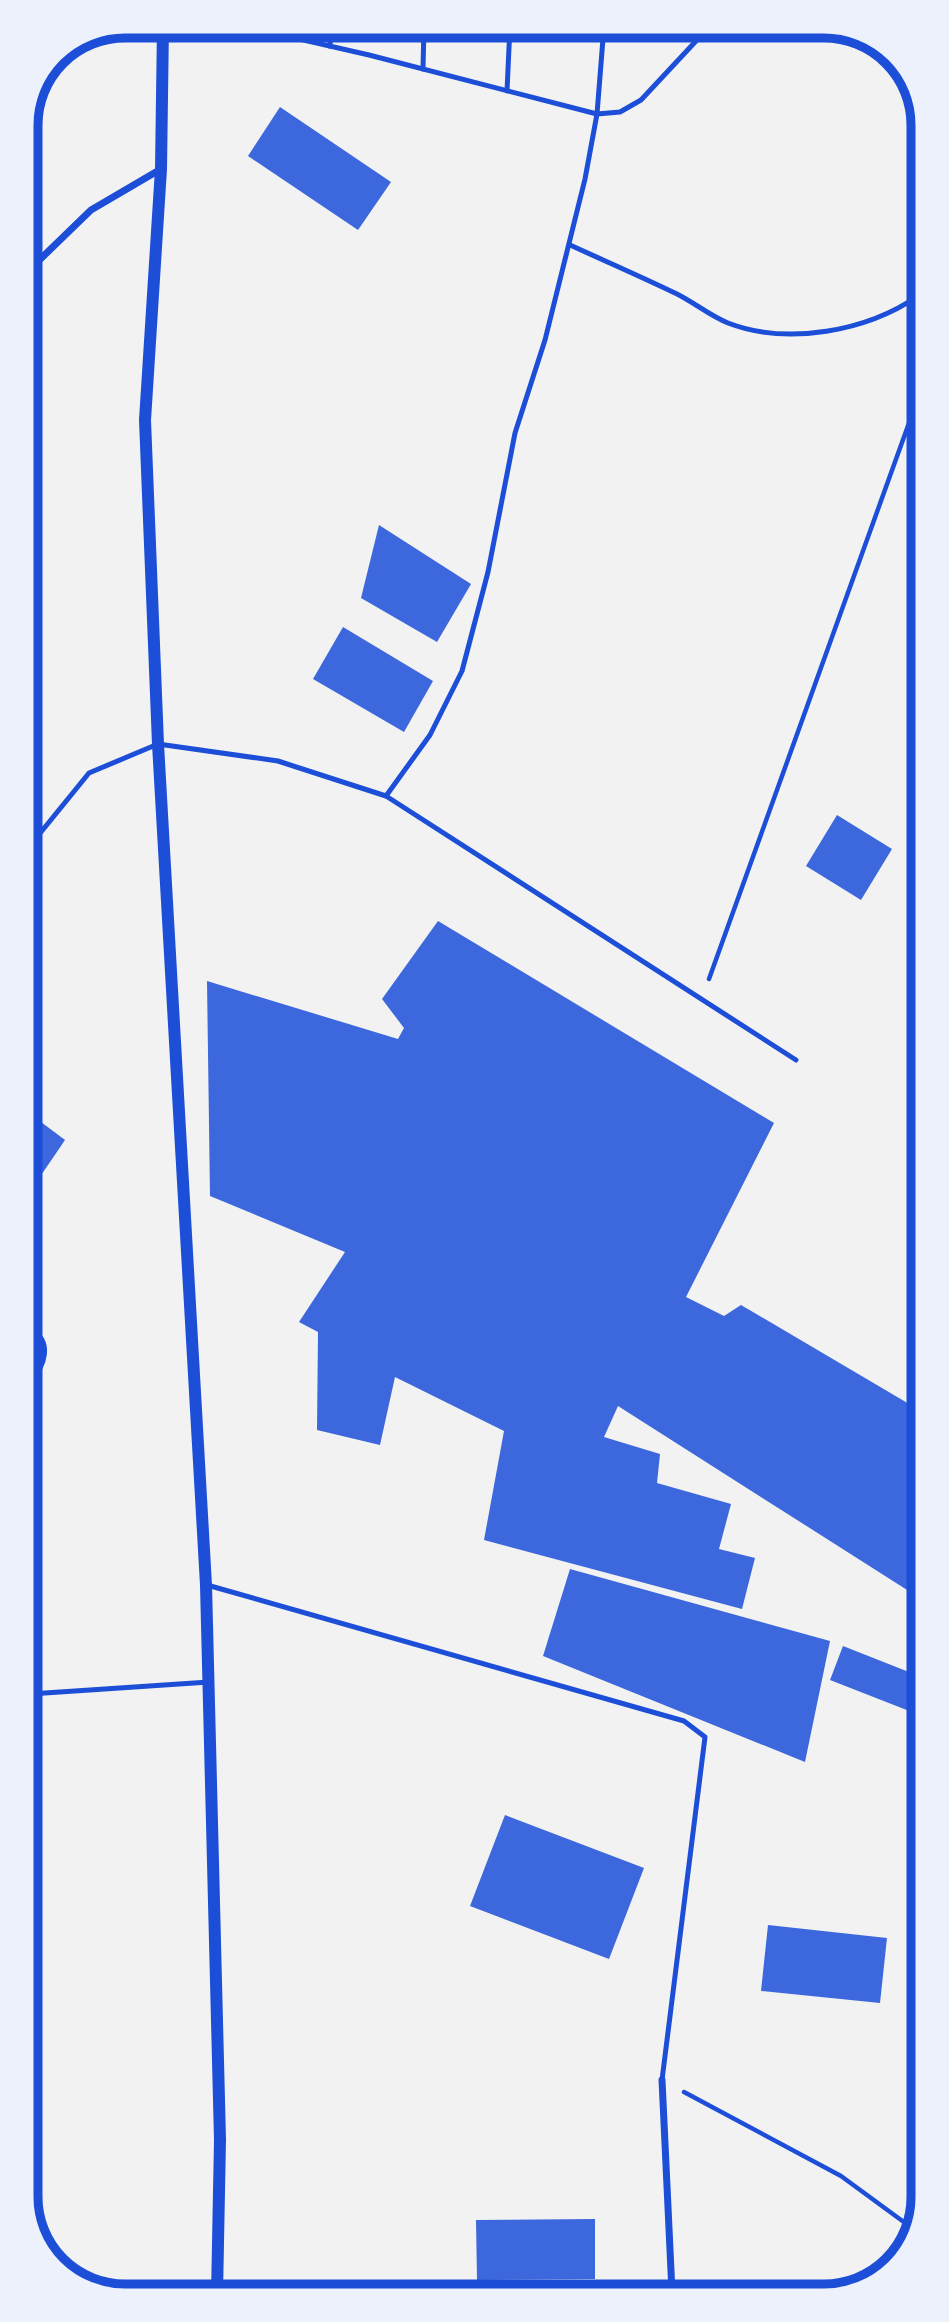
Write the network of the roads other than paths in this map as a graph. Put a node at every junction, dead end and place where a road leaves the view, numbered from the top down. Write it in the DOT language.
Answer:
graph roads {
  1 [pos="163,38"];
  2 [pos="296,38"];
  3 [pos="330,38"];
  4 [pos="424,38"];
  5 [pos="509,39"];
  6 [pos="603,39"];
  7 [pos="698,39"];
  8 [pos="330,46"];
  9 [pos="423,69"];
  10 [pos="507,90"];
  11 [pos="597,114"];
  12 [pos="161,169"];
  13 [pos="570,245"];
  14 [pos="39,260"];
  15 [pos="911,301"];
  16 [pos="158,744"];
  17 [pos="386,796"];
  18 [pos="39,835"];
  19 [pos="796,1060"];
  20 [pos="38,1334"];
  21 [pos="38,1370"];
  22 [pos="206,1585"];
  23 [pos="209,1682"];
  24 [pos="38,1693"];
  25 [pos="662,2080"];
  26 [pos="217,2283"];
  27 [pos="672,2284"];
  1 -- 12 [label="street"];
  2 -- 8 [label="lane"];
  3 -- 8 [label="lane"];
  4 -- 9 [label="lane"];
  5 -- 10 [label="lane"];
  6 -- 11 [label="lane"];
  7 -- 11 [label="lane"];
  8 -- 9 [label="lane"];
  9 -- 10 [label="lane"];
  10 -- 11 [label="lane"];
  11 -- 13 [label="lane"];
  12 -- 14 [label="street"];
  12 -- 16 [label="street"];
  13 -- 15 [label="lane"];
  13 -- 17 [label="lane"];
  16 -- 17 [label="lane"];
  16 -- 18 [label="lane"];
  16 -- 22 [label="street"];
  17 -- 19 [label="lane"];
  20 -- 21 [label="lane"];
  22 -- 23 [label="street"];
  22 -- 25 [label="lane"];
  23 -- 24 [label="lane"];
  23 -- 26 [label="street"];
  25 -- 27 [label="street"];
}
